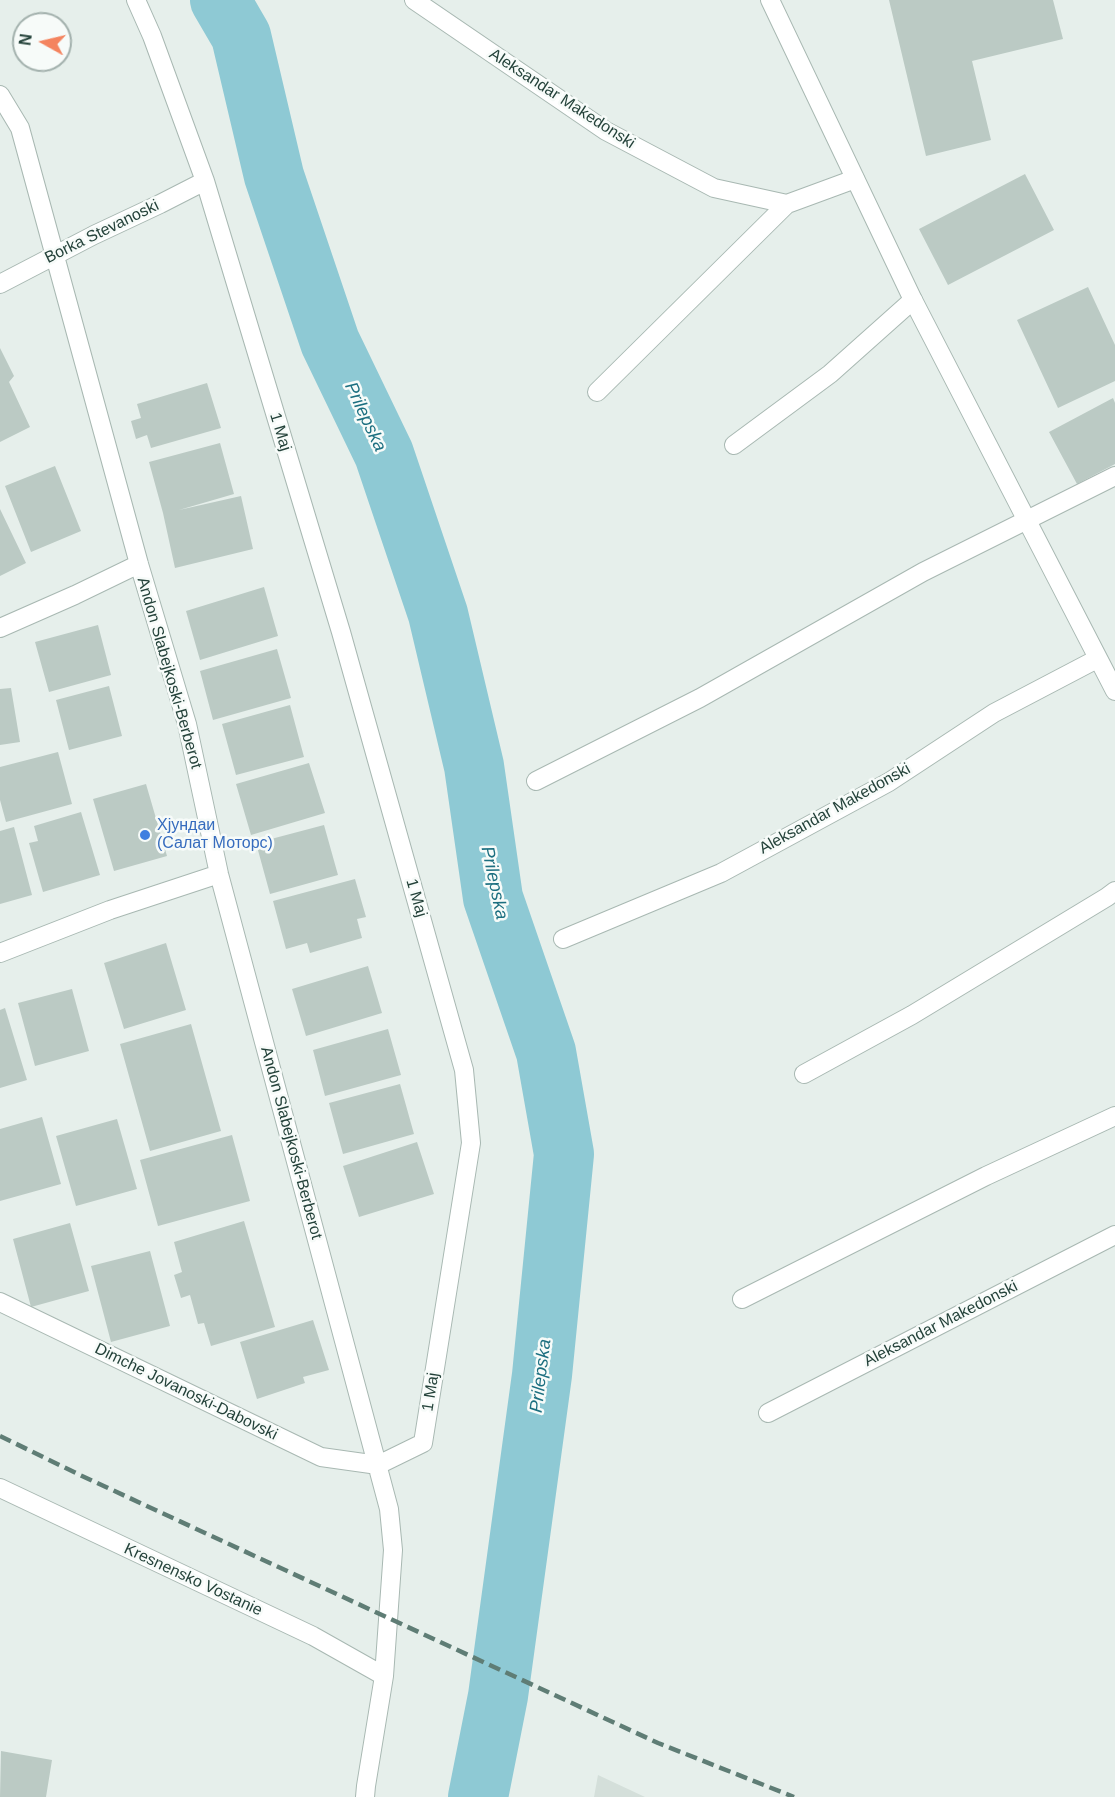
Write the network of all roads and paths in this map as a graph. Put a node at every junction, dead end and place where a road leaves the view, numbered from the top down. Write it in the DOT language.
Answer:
graph roads {
  1 [pos="136,0"];
  2 [pos="414,0"];
  3 [pos="770,0"];
  4 [pos="0,95"];
  5 [pos="855,179"];
  6 [pos="205,181"];
  7 [pos="787,204"];
  8 [pos="54,256"];
  9 [pos="0,284"];
  10 [pos="913,300"];
  11 [pos="597,392"];
  12 [pos="734,446"];
  13 [pos="1115,476"];
  14 [pos="1026,519"];
  15 [pos="139,564"];
  16 [pos="0,628"];
  17 [pos="1097,659"];
  18 [pos="1115,692"];
  19 [pos="536,781"];
  20 [pos="219,874"];
  21 [pos="1115,891"];
  22 [pos="562,939"];
  23 [pos="0,953"];
  24 [pos="804,1074"];
  25 [pos="1115,1116"];
  26 [pos="1115,1235"];
  27 [pos="742,1299"];
  28 [pos="0,1302"];
  29 [pos="768,1413"];
  30 [pos="378,1465"];
  31 [pos="0,1488"];
  32 [pos="384,1676"];
  33 [pos="365,1797"];
  1 -- 6 [label="street, 1 Maj"];
  2 -- 7 [label="street, Aleksandar Makedonski"];
  3 -- 5 [label="street"];
  4 -- 8 [label="street, Andon Slabejkoski-Berberot"];
  5 -- 7 [label="street"];
  5 -- 10 [label="street"];
  6 -- 8 [label="street, Borka Stevanoski"];
  6 -- 30 [label="street, 1 Maj"];
  7 -- 11 [label="street"];
  8 -- 9 [label="street, Borka Stevanoski"];
  8 -- 15 [label="street, Andon Slabejkoski-Berberot"];
  10 -- 12 [label="street"];
  10 -- 14 [label="street"];
  13 -- 14 [label="street"];
  14 -- 17 [label="street"];
  14 -- 19 [label="street"];
  15 -- 16 [label="street"];
  15 -- 20 [label="street, Andon Slabejkoski-Berberot"];
  17 -- 18 [label="street"];
  17 -- 22 [label="street, Aleksandar Makedonski"];
  20 -- 23 [label="street"];
  20 -- 30 [label="street, Andon Slabejkoski-Berberot"];
  21 -- 24 [label="street"];
  25 -- 27 [label="street"];
  26 -- 29 [label="street, Aleksandar Makedonski"];
  28 -- 30 [label="street, Dimche Jovanoski-Dabovski"];
  30 -- 32 [label="street"];
  31 -- 32 [label="street, Kresnensko Vostanie"];
  32 -- 33 [label="street"];
}
